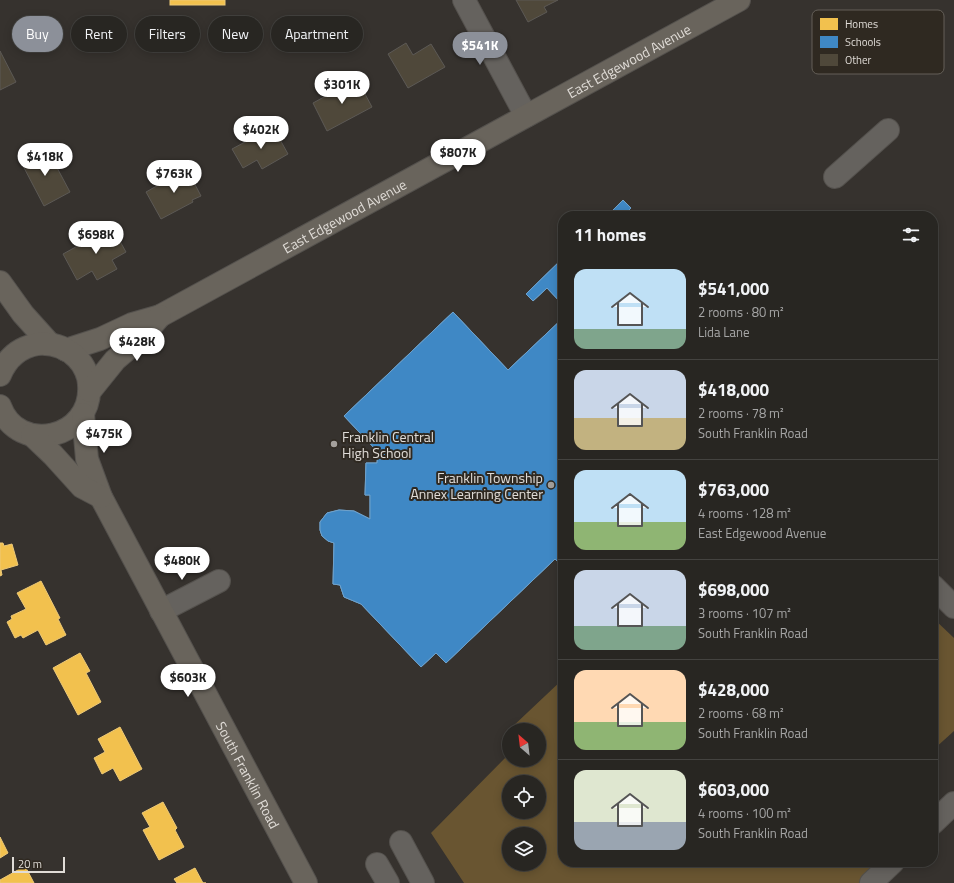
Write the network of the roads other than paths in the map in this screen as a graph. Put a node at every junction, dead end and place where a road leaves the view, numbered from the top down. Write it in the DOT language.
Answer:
graph roads {
  1 [pos="464,0"];
  2 [pos="739,0"];
  3 [pos="526,116"];
  4 [pos="888,130"];
  5 [pos="835,177"];
  6 [pos="0,282"];
  7 [pos="160,316"];
  8 [pos="58,347"];
  9 [pos="0,375"];
  10 [pos="90,391"];
  11 [pos="83,414"];
  12 [pos="4,418"];
  13 [pos="32,435"];
  14 [pos="101,497"];
  15 [pos="219,581"];
  16 [pos="938,591"];
  17 [pos="954,606"];
  18 [pos="161,611"];
  19 [pos="954,803"];
  20 [pos="938,818"];
  21 [pos="401,842"];
  22 [pos="377,864"];
  23 [pos="888,867"];
  24 [pos="306,883"];
  25 [pos="388,883"];
  26 [pos="423,883"];
  27 [pos="871,883"];
  1 -- 3 [label="street"];
  2 -- 3 [label="main road, East Edgewood Avenue"];
  3 -- 7 [label="main road, East Edgewood Avenue"];
  4 -- 5 [label="street"];
  6 -- 8 [label="main road"];
  7 -- 8 [label="main road"];
  7 -- 10 [label="main road"];
  8 -- 9 [label="main road"];
  8 -- 10 [label="main road"];
  10 -- 11 [label="main road"];
  11 -- 13 [label="main road"];
  11 -- 14 [label="main road, South Franklin Road"];
  12 -- 13 [label="main road"];
  13 -- 14 [label="main road"];
  14 -- 18 [label="main road, South Franklin Road"];
  15 -- 18 [label="street"];
  16 -- 17 [label="street"];
  18 -- 24 [label="main road, South Franklin Road"];
  19 -- 20 [label="street"];
  21 -- 26 [label="street"];
  22 -- 25 [label="street"];
  23 -- 27 [label="street"];
}
